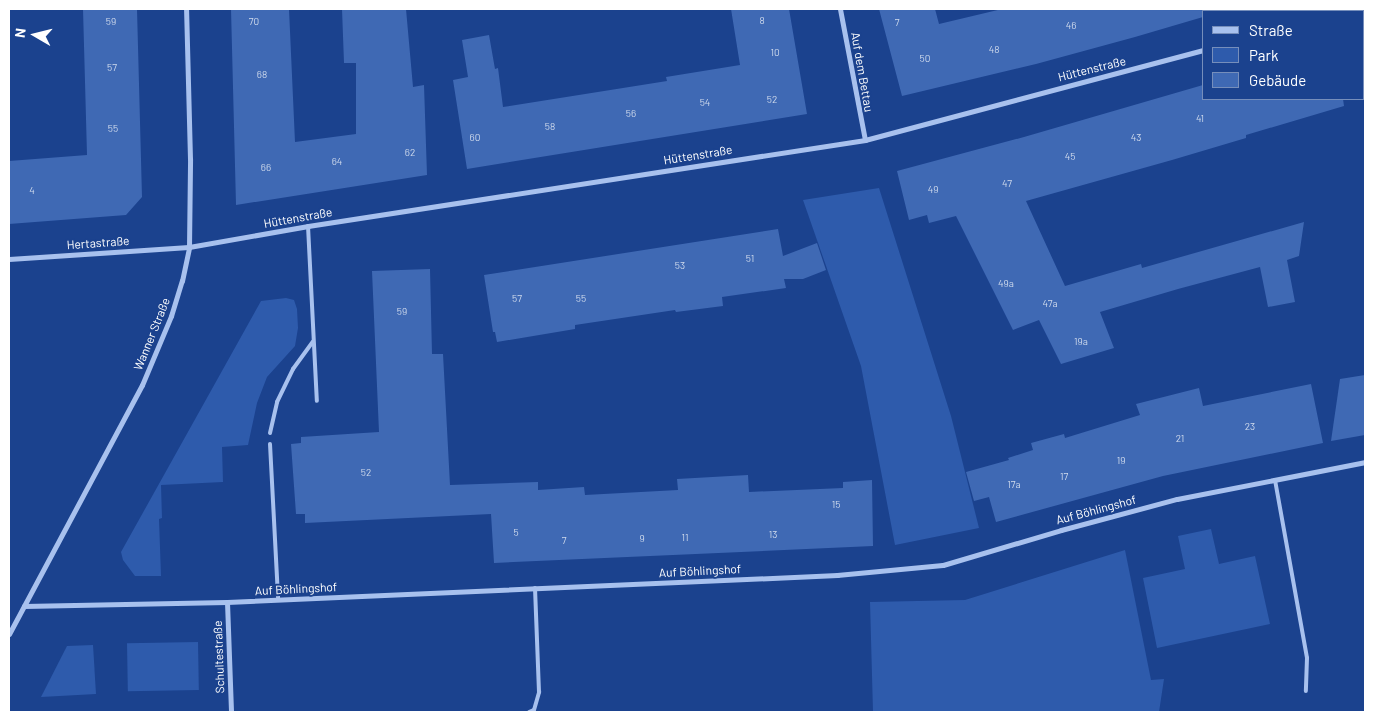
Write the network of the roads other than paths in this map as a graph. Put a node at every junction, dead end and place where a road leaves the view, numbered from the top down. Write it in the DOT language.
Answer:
graph roads {
  1 [pos="186,9"];
  2 [pos="840,9"];
  3 [pos="1202,50"];
  4 [pos="864,140"];
  5 [pos="308,226"];
  6 [pos="189,247"];
  7 [pos="9,259"];
  8 [pos="314,341"];
  9 [pos="317,402"];
  10 [pos="270,433"];
  11 [pos="270,444"];
  12 [pos="1365,462"];
  13 [pos="1275,480"];
  14 [pos="535,588"];
  15 [pos="278,599"];
  16 [pos="227,602"];
  17 [pos="24,606"];
  18 [pos="9,634"];
  19 [pos="1306,691"];
  20 [pos="231,712"];
  21 [pos="529,712"];
  1 -- 6 [label="street, Wanner Straße"];
  2 -- 4 [label="street, Auf dem Bettau"];
  3 -- 4 [label="street, Hüttenstraße"];
  4 -- 5 [label="street, Hüttenstraße"];
  5 -- 6 [label="street, Hüttenstraße"];
  5 -- 8 [label="lane"];
  6 -- 7 [label="street, Hertastraße"];
  6 -- 17 [label="street, Wanner Straße"];
  8 -- 9 [label="lane"];
  8 -- 10 [label="lane"];
  11 -- 15 [label="lane"];
  12 -- 13 [label="street, Auf Böhlingshof"];
  13 -- 14 [label="street, Auf Böhlingshof"];
  13 -- 19 [label="lane"];
  14 -- 15 [label="street, Auf Böhlingshof"];
  14 -- 21 [label="lane"];
  15 -- 16 [label="street, Auf Böhlingshof"];
  16 -- 17 [label="street, Auf Böhlingshof"];
  16 -- 20 [label="street, Schultestraße"];
  17 -- 18 [label="street, Wanner Straße"];
}
